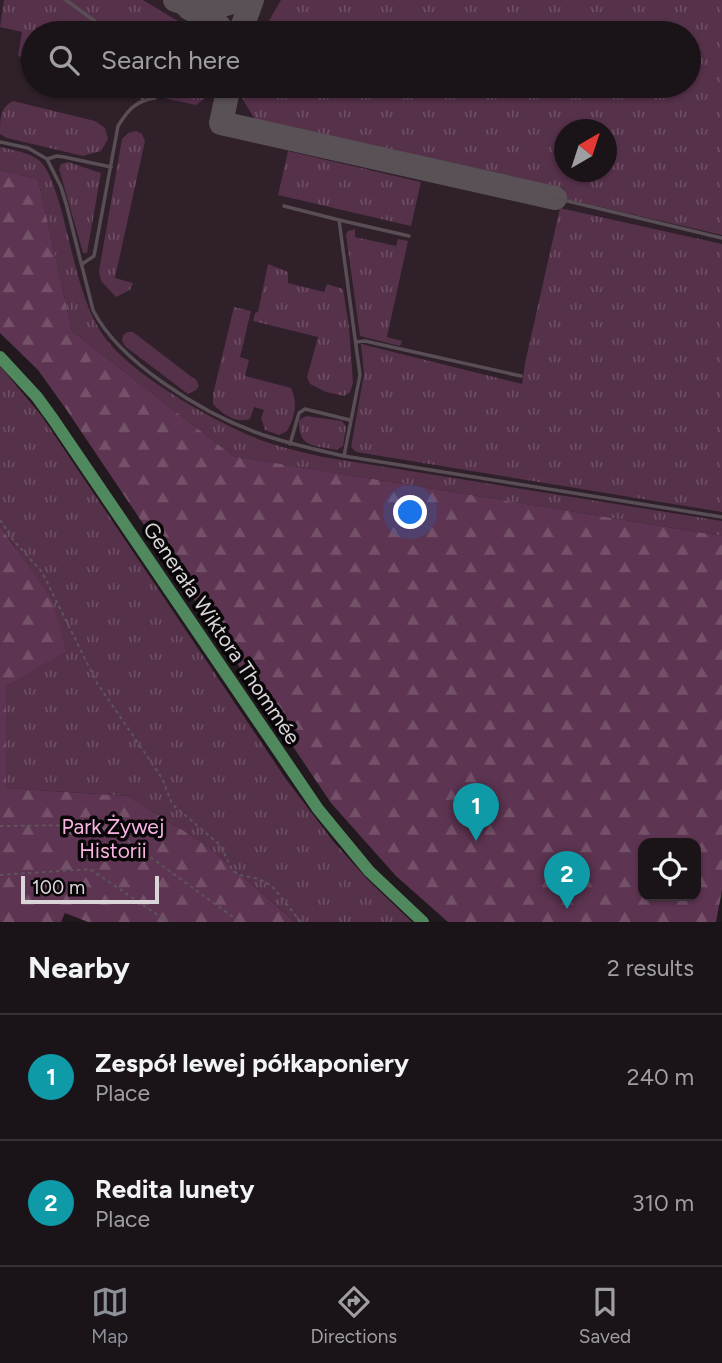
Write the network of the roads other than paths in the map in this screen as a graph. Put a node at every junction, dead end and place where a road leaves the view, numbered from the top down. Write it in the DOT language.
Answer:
graph roads {
  1 [pos="66,0"];
  2 [pos="95,21"];
  3 [pos="155,98"];
  4 [pos="143,100"];
  5 [pos="0,142"];
  6 [pos="47,159"];
  7 [pos="111,167"];
  8 [pos="555,198"];
  9 [pos="284,206"];
  10 [pos="339,220"];
  11 [pos="409,236"];
  12 [pos="722,237"];
  13 [pos="82,264"];
  14 [pos="355,342"];
  15 [pos="0,356"];
  16 [pos="521,376"];
  17 [pos="350,420"];
  18 [pos="290,444"];
  19 [pos="344,456"];
  20 [pos="722,517"];
  21 [pos="424,922"];
  1 -- 2 [label="lane"];
  3 -- 4 [label="lane"];
  4 -- 7 [label="lane"];
  5 -- 6 [label="lane"];
  6 -- 7 [label="lane"];
  6 -- 13 [label="lane"];
  7 -- 13 [label="lane"];
  8 -- 12 [label="lane"];
  9 -- 10 [label="lane"];
  10 -- 11 [label="lane"];
  10 -- 14 [label="lane"];
  13 -- 18 [label="lane"];
  14 -- 16 [label="lane"];
  14 -- 17 [label="lane"];
  15 -- 21 [label="main road, Generała Wiktora Thommée"];
  17 -- 18 [label="lane"];
  17 -- 19 [label="lane"];
  18 -- 19 [label="lane"];
  19 -- 20 [label="lane"];
}
